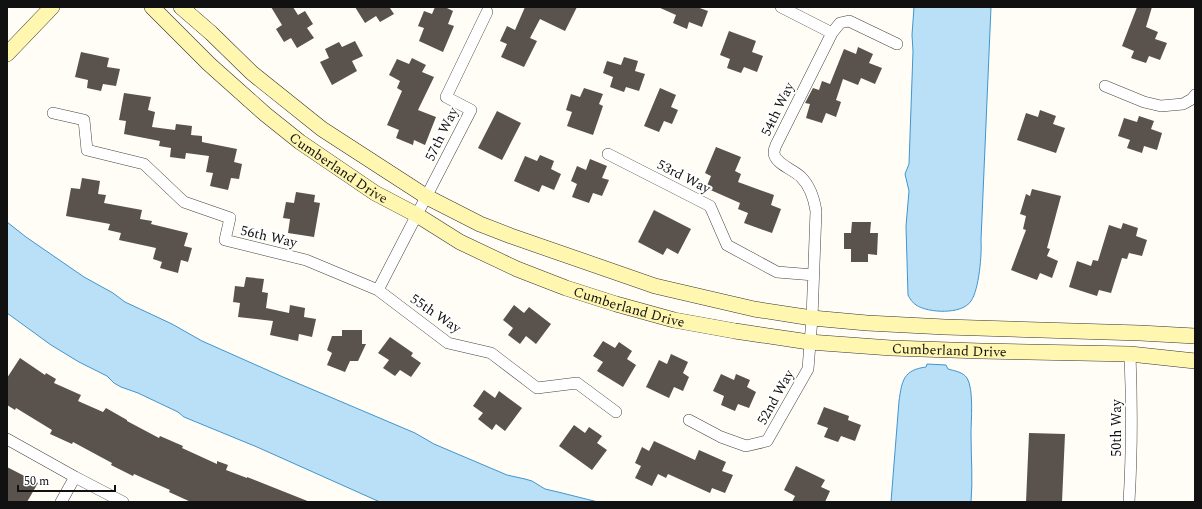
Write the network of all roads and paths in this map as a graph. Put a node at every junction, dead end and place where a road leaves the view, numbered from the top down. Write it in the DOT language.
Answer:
graph roads {
  1 [pos="52,7"];
  2 [pos="152,7"];
  3 [pos="181,7"];
  4 [pos="781,7"];
  5 [pos="487,12"];
  6 [pos="832,33"];
  7 [pos="897,44"];
  8 [pos="7,54"];
  9 [pos="1105,86"];
  10 [pos="1195,95"];
  11 [pos="53,113"];
  12 [pos="608,154"];
  13 [pos="427,197"];
  14 [pos="417,215"];
  15 [pos="814,275"];
  16 [pos="378,290"];
  17 [pos="811,330"];
  18 [pos="1195,336"];
  19 [pos="1130,354"];
  20 [pos="1195,361"];
  21 [pos="616,412"];
  22 [pos="689,420"];
  23 [pos="7,439"];
  24 [pos="75,477"];
  25 [pos="62,502"];
  26 [pos="123,502"];
  27 [pos="1129,502"];
  1 -- 8 [label="street"];
  2 -- 14 [label="street, Cumberland Drive"];
  3 -- 13 [label="street, Cumberland Drive"];
  4 -- 6 [label="street"];
  5 -- 13 [label="street, 57th Way"];
  6 -- 7 [label="street, 54th Way"];
  6 -- 15 [label="street, 54th Way"];
  9 -- 10 [label="street"];
  11 -- 16 [label="street, 56th Way"];
  12 -- 15 [label="street, 53rd Way"];
  13 -- 14 [label="street, 57th Way"];
  13 -- 17 [label="street, Cumberland Drive"];
  14 -- 16 [label="street"];
  14 -- 17 [label="street, Cumberland Drive"];
  15 -- 17 [label="street, 54th Way"];
  16 -- 21 [label="street, 55th Way"];
  17 -- 18 [label="street, Cumberland Drive"];
  17 -- 19 [label="street, Cumberland Drive"];
  17 -- 22 [label="street, 52nd Way"];
  19 -- 20 [label="street, Cumberland Drive"];
  19 -- 27 [label="street, 50th Way"];
  23 -- 24 [label="street"];
  24 -- 25 [label="street"];
  24 -- 26 [label="street"];
}
